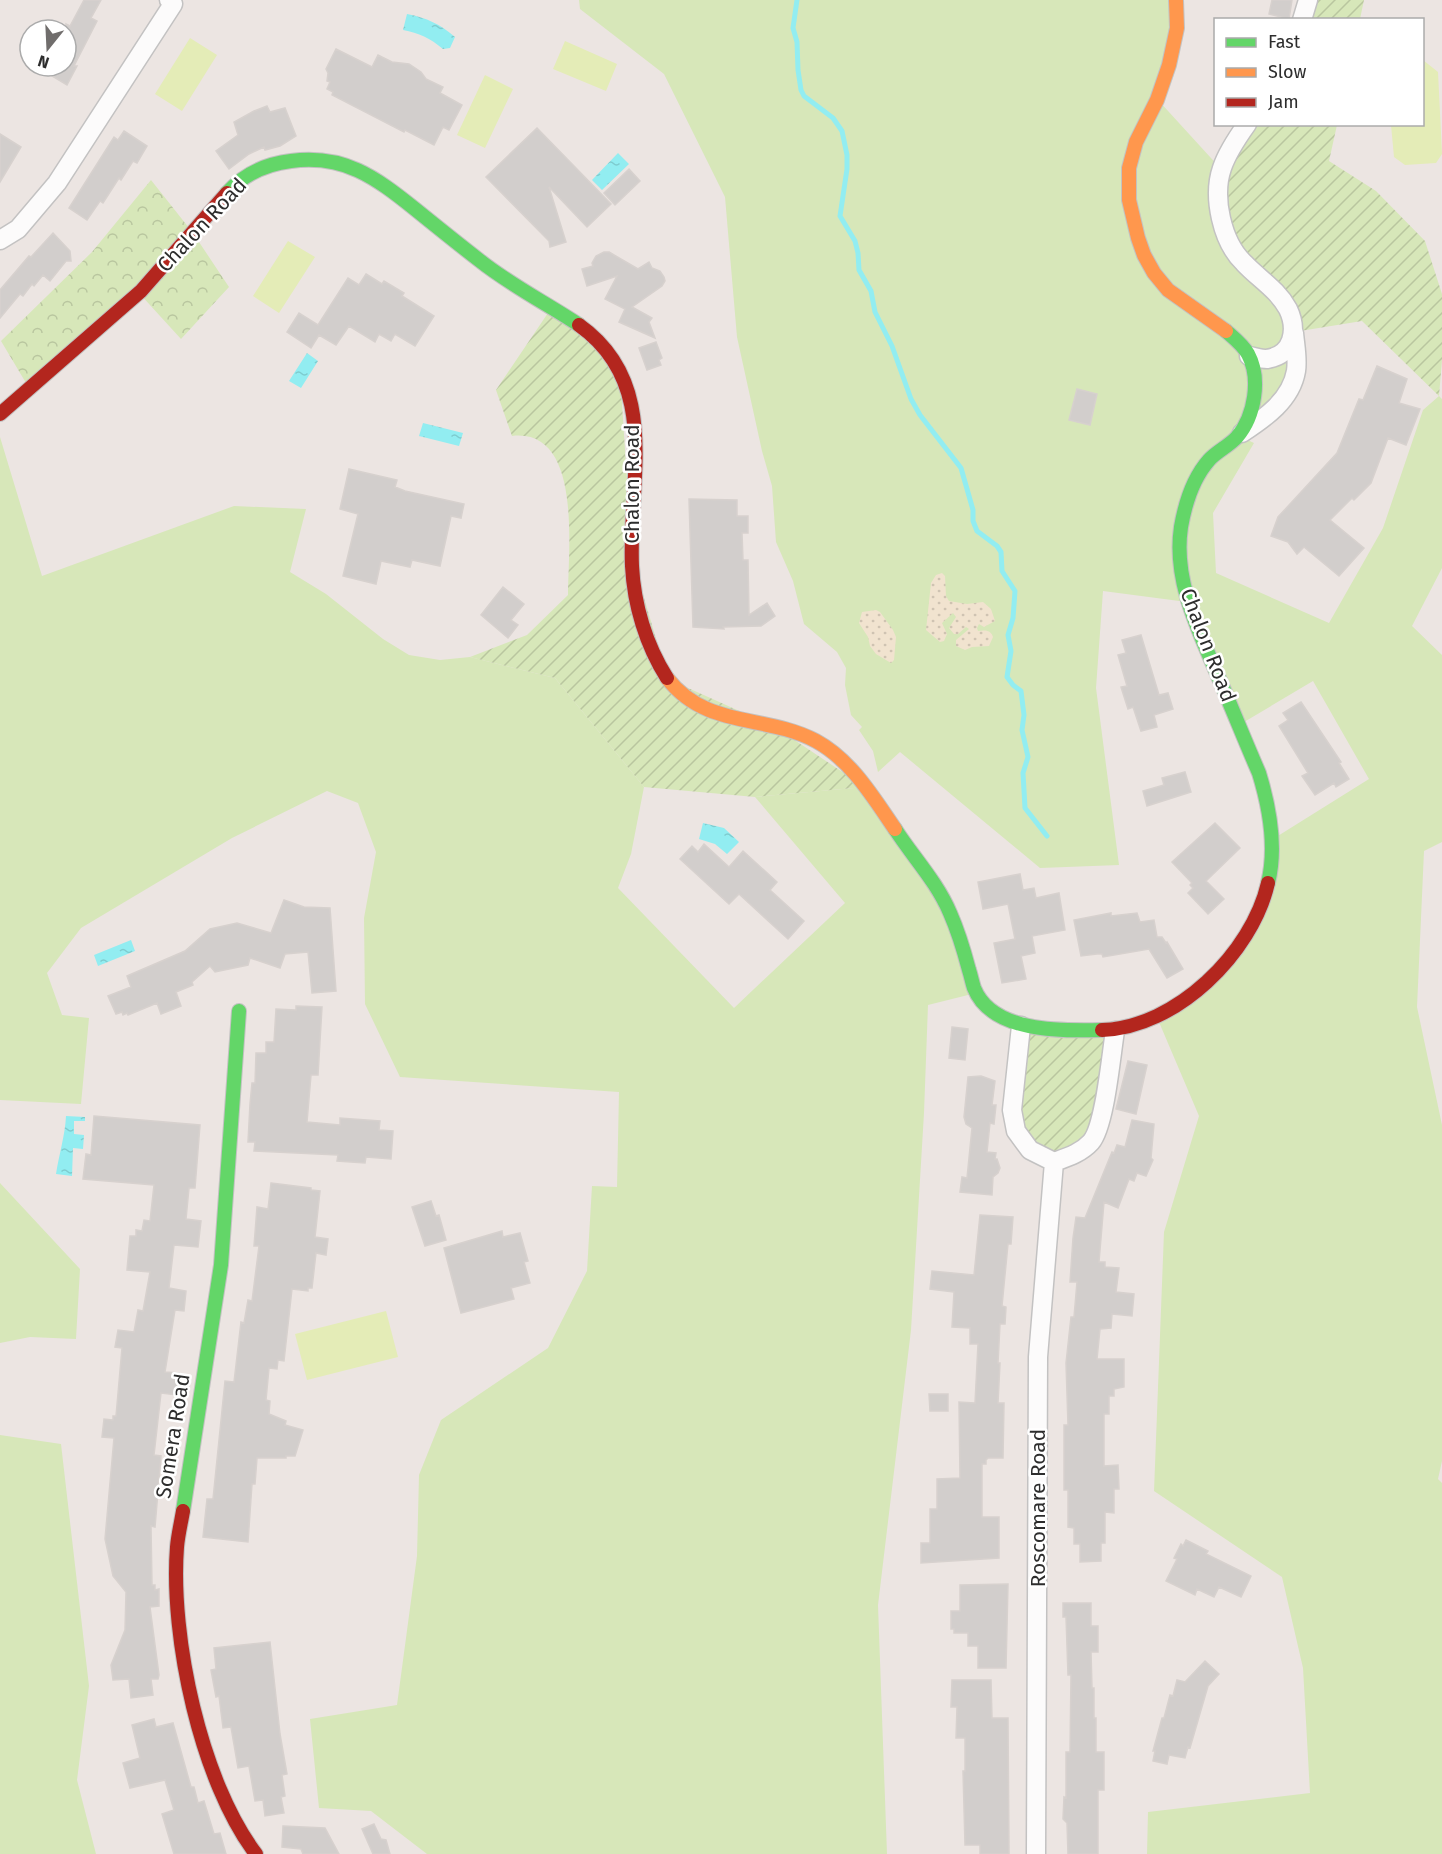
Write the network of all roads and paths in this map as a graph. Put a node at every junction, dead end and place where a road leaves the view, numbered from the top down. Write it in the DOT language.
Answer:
graph roads {
  1 [pos="1176,0"];
  2 [pos="1308,0"];
  3 [pos="173,1"];
  4 [pos="1303,18"];
  5 [pos="1246,126"];
  6 [pos="0,240"];
  7 [pos="1294,332"];
  8 [pos="1249,356"];
  9 [pos="0,414"];
  10 [pos="1238,436"];
  11 [pos="239,1011"];
  12 [pos="1021,1026"];
  13 [pos="1115,1031"];
  14 [pos="1054,1162"];
  15 [pos="256,1854"];
  16 [pos="1036,1854"];
  1 -- 8 [label="street"];
  2 -- 4 [label="street"];
  3 -- 6 [label="street"];
  5 -- 7 [label="street"];
  7 -- 8 [label="street"];
  7 -- 10 [label="street"];
  8 -- 10 [label="street, Chalon Road"];
  9 -- 12 [label="street, Chalon Road"];
  10 -- 13 [label="street, Chalon Road"];
  11 -- 15 [label="street, Somera Road"];
  12 -- 13 [label="street, Chalon Road"];
  12 -- 14 [label="street"];
  13 -- 14 [label="street"];
  14 -- 16 [label="street, Roscomare Road"];
}
